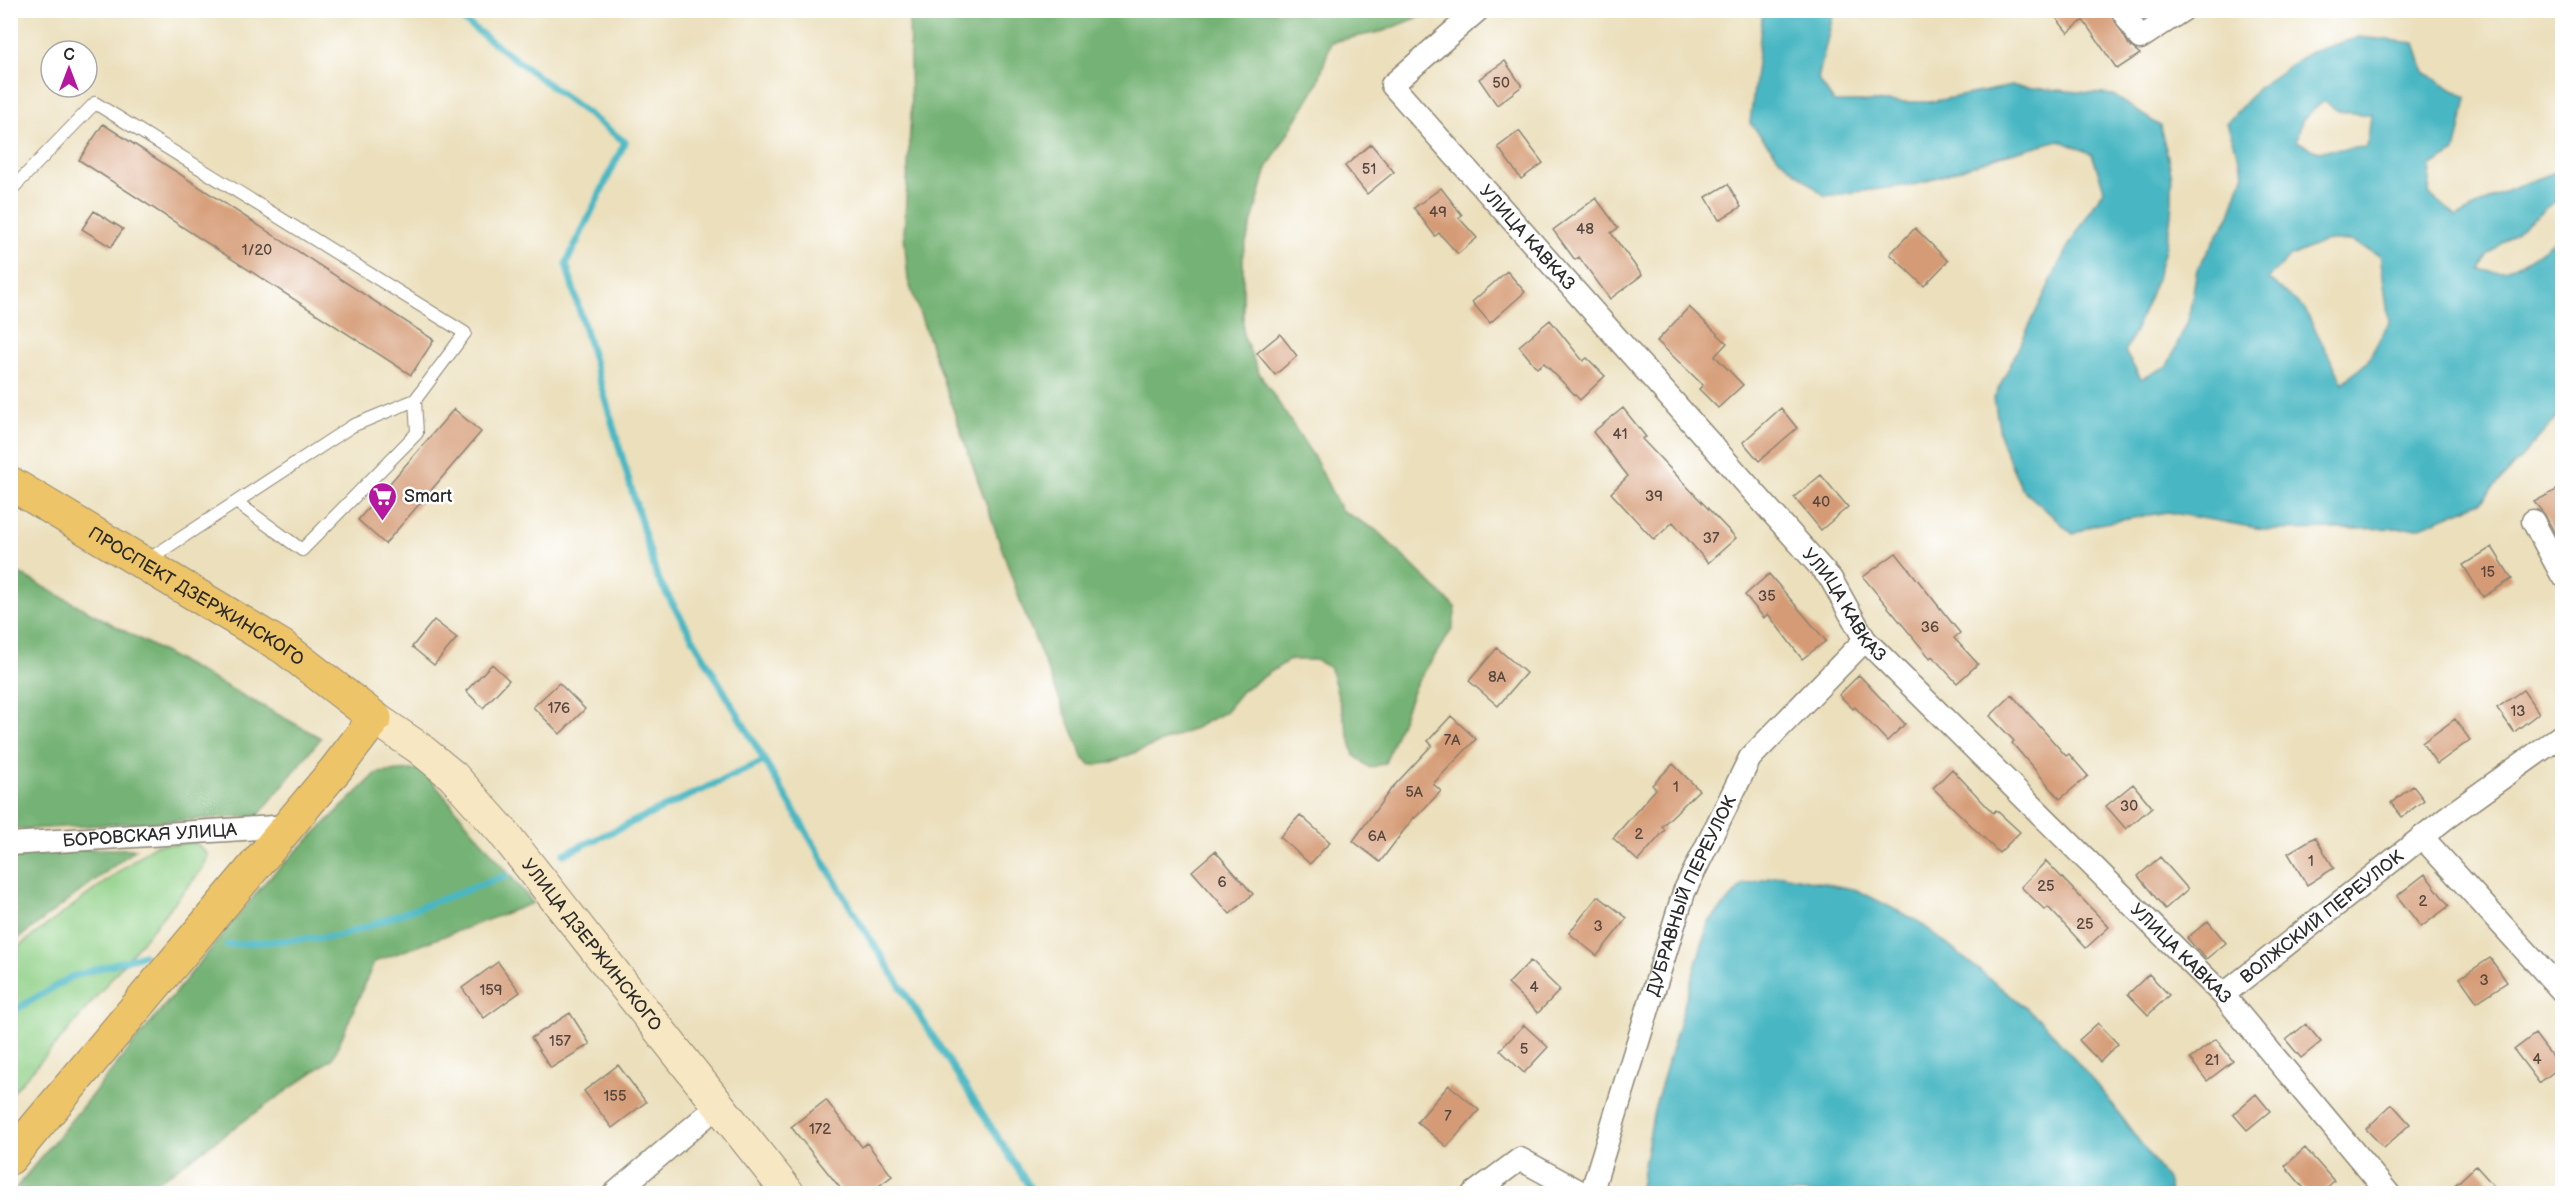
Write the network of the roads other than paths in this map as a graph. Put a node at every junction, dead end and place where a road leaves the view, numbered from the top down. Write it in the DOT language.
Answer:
graph roads {
  1 [pos="1479,10"];
  2 [pos="2122,10"];
  3 [pos="2183,10"];
  4 [pos="10,191"];
  5 [pos="415,400"];
  6 [pos="10,483"];
  7 [pos="236,502"];
  8 [pos="2533,521"];
  9 [pos="145,562"];
  10 [pos="2562,575"];
  11 [pos="1865,640"];
  12 [pos="375,718"];
  13 [pos="2562,735"];
  14 [pos="288,826"];
  15 [pos="2422,837"];
  16 [pos="10,844"];
  17 [pos="2562,991"];
  18 [pos="2223,996"];
  19 [pos="719,1105"];
  20 [pos="10,1158"];
  21 [pos="614,1194"];
  22 [pos="789,1194"];
  23 [pos="1473,1194"];
  24 [pos="1584,1194"];
  25 [pos="1591,1194"];
  26 [pos="2389,1194"];
  1 -- 11 [label="street, УЛИЦА КАВКАЗ"];
  2 -- 3 [label="street"];
  4 -- 5 [label="lane"];
  5 -- 7 [label="lane"];
  5 -- 7 [label="lane"];
  6 -- 9 [label="main road, ПРОСПЕКТ ДЗЕРЖИНСКОГО"];
  7 -- 9 [label="lane"];
  8 -- 10 [label="street"];
  9 -- 12 [label="main road, ПРОСПЕКТ ДЗЕРЖИНСКОГО"];
  11 -- 18 [label="street, УЛИЦА КАВКАЗ"];
  11 -- 25 [label="street, ДУБРАВНЫЙ ПЕРЕУЛОК"];
  12 -- 14 [label="main road"];
  12 -- 19 [label="main road, УЛИЦА ДЗЕРЖИНСКОГО"];
  13 -- 15 [label="street, ВОЛЖСКИЙ ПЕРЕУЛОК"];
  14 -- 16 [label="street, БОРОВСКАЯ УЛИЦА"];
  14 -- 20 [label="main road"];
  15 -- 17 [label="street, ВОЛЖСКИЙ ПЕРЕУЛОК"];
  15 -- 18 [label="street, ВОЛЖСКИЙ ПЕРЕУЛОК"];
  18 -- 26 [label="street, УЛИЦА КАВКАЗ"];
  19 -- 21 [label="street"];
  19 -- 22 [label="main road, УЛИЦА ДЗЕРЖИНСКОГО"];
  23 -- 24 [label="street"];
}
